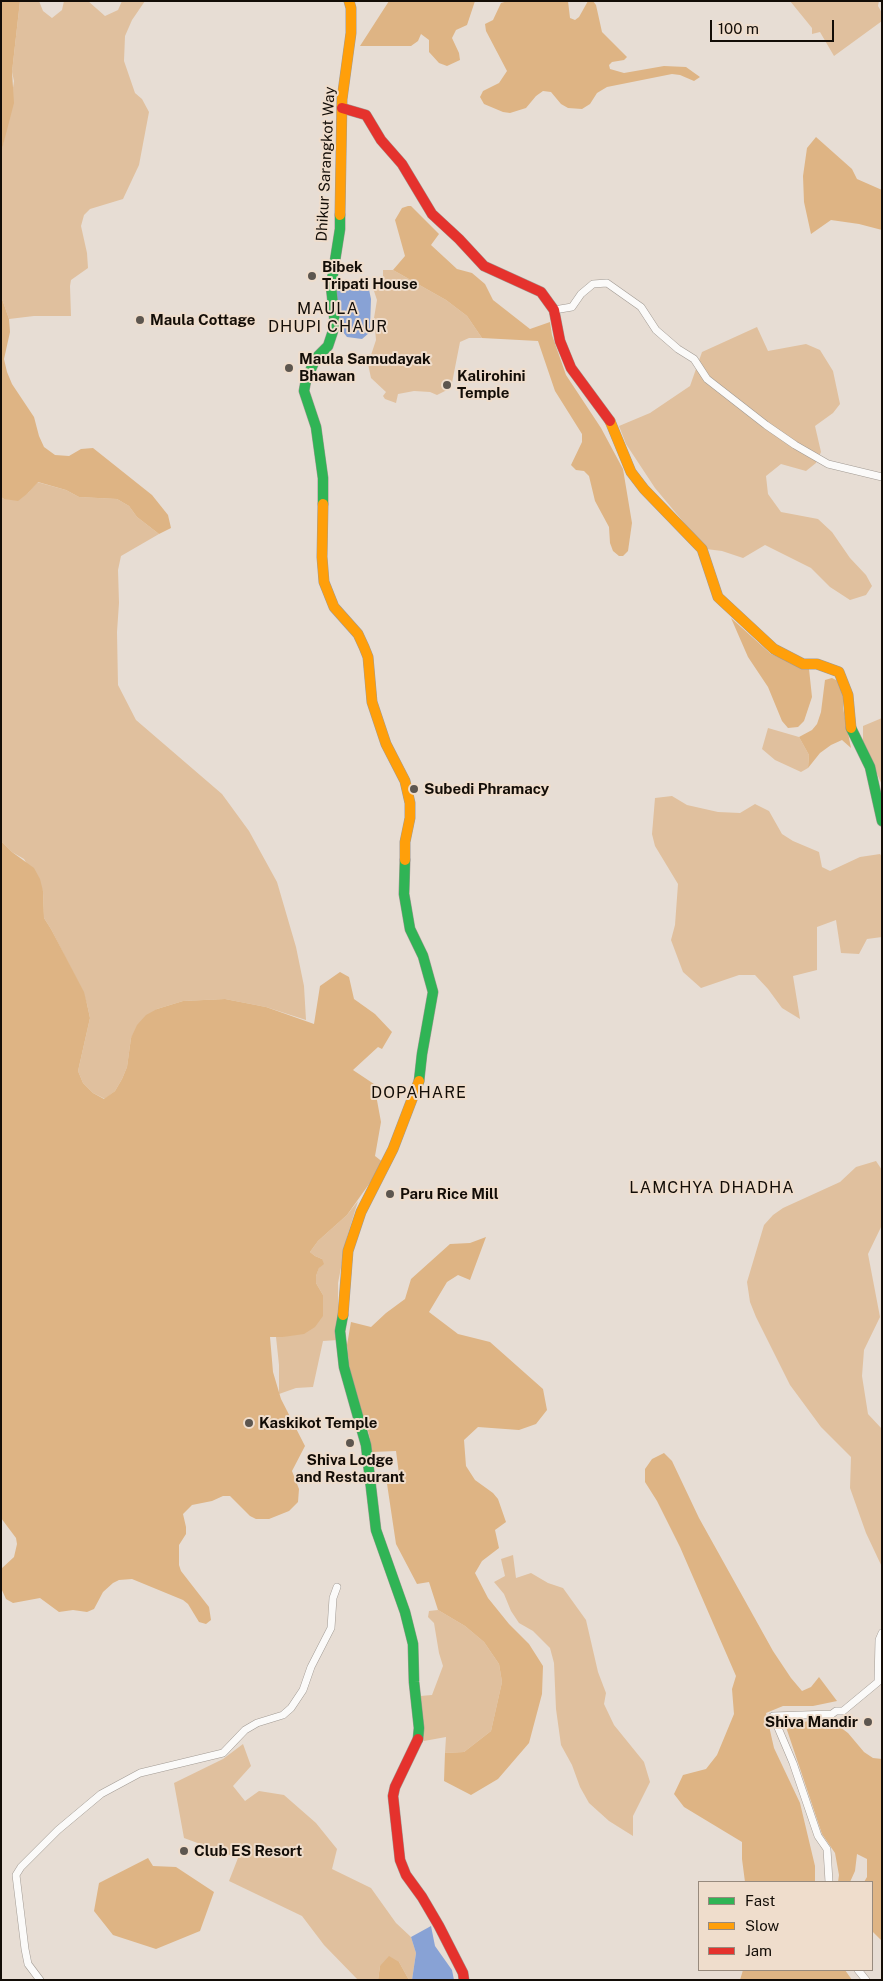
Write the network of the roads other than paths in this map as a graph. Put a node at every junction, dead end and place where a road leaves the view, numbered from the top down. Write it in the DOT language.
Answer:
graph roads {
  1 [pos="349,1"];
  2 [pos="342,108"];
  3 [pos="554,310"];
  4 [pos="882,477"];
  5 [pos="882,821"];
  6 [pos="337,1586"];
  7 [pos="882,1633"];
  8 [pos="829,1881"];
  9 [pos="40,1980"];
  10 [pos="464,1980"];
  1 -- 2 [label="street, Dhikur Sarangkot Way"];
  2 -- 3 [label="street"];
  2 -- 10 [label="street, Dhikur Sarangkot Way"];
  3 -- 4 [label="street"];
  3 -- 5 [label="street"];
  6 -- 9 [label="street"];
  7 -- 8 [label="street"];
}
